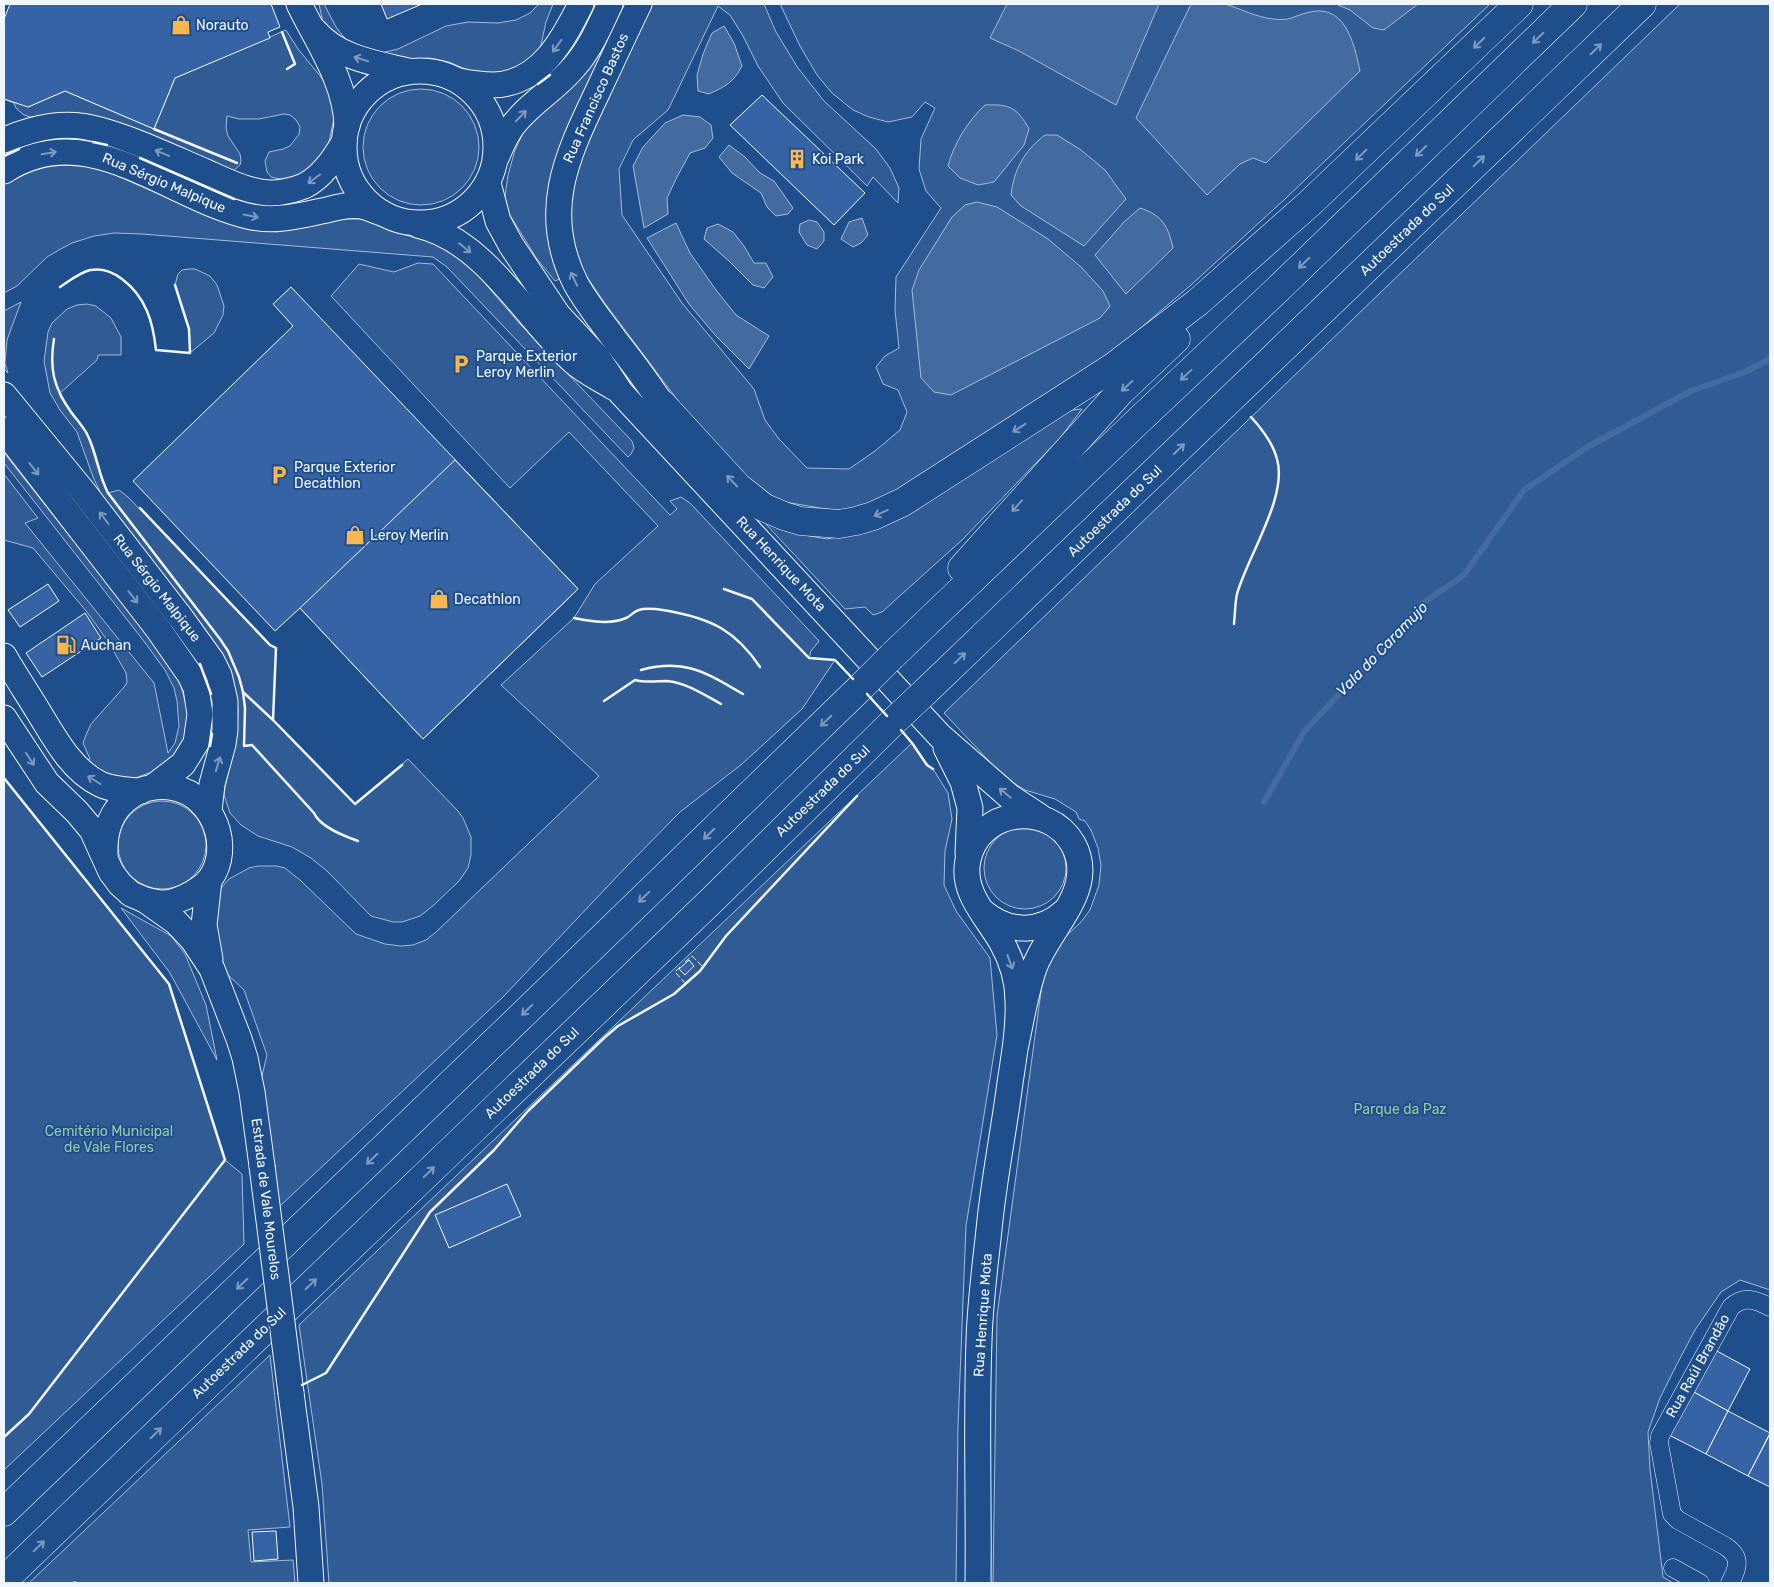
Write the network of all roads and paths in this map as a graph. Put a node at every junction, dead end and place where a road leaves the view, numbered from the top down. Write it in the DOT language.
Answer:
graph roads {
  1 [pos="581,4"];
  2 [pos="610,4"];
  3 [pos="639,4"];
  4 [pos="1519,4"];
  5 [pos="1573,4"];
  6 [pos="1642,4"];
  7 [pos="304,14"];
  8 [pos="408,71"];
  9 [pos="459,81"];
  10 [pos="345,134"];
  11 [pos="4,140"];
  12 [pos="496,158"];
  13 [pos="4,171"];
  14 [pos="488,183"];
  15 [pos="1310,203"];
  16 [pos="395,218"];
  17 [pos="532,274"];
  18 [pos="621,393"];
  19 [pos="4,395"];
  20 [pos="662,404"];
  21 [pos="4,430"];
  22 [pos="917,633"];
  23 [pos="4,656"];
  24 [pos="4,718"];
  25 [pos="940,736"];
  26 [pos="147,789"];
  27 [pos="209,811"];
  28 [pos="1046,819"];
  29 [pos="106,858"];
  30 [pos="968,858"];
  31 [pos="210,880"];
  32 [pos="145,900"];
  33 [pos="977,905"];
  34 [pos="1067,909"];
  35 [pos="212,969"];
  36 [pos="1015,1049"];
  37 [pos="1770,1307"];
  38 [pos="4,1512"];
  39 [pos="1672,1568"];
  40 [pos="4,1580"];
  41 [pos="311,1583"];
  42 [pos="978,1583"];
  43 [pos="1700,1583"];
  44 [pos="1730,1583"];
  1 -- 9 [label="street, one-way"];
  12 -- 2 [label="street, one-way"];
  20 -- 3 [label="street, Rua Francisco Bastos, one-way"];
  4 -- 15 [label="highway, one-way"];
  5 -- 22 [label="highway, one-way"];
  40 -- 6 [label="highway, Autoestrada do Sul, one-way, bridge"];
  8 -- 7 [label="street, one-way"];
  7 -- 10 [label="street"];
  8 -- 9 [label="street"];
  8 -- 10 [label="street"];
  9 -- 12 [label="street"];
  10 -- 11 [label="street, Rua Sérgio Malpique, one-way"];
  10 -- 16 [label="street"];
  12 -- 14 [label="street"];
  13 -- 16 [label="street, Rua Sérgio Malpique, one-way"];
  14 -- 16 [label="street"];
  14 -- 17 [label="street, Rua Henrique Mota"];
  15 -- 20 [label="highway, one-way"];
  15 -- 22 [label="highway, one-way"];
  16 -- 18 [label="street, Rua Henrique Mota, one-way"];
  17 -- 18 [label="street, Rua Henrique Mota"];
  17 -- 20 [label="street"];
  18 -- 25 [label="street, Rua Henrique Mota"];
  27 -- 19 [label="street, Rua Sérgio Malpique, one-way"];
  21 -- 26 [label="street, Rua Sérgio Malpique, one-way"];
  22 -- 38 [label="highway, one-way, bridge"];
  26 -- 23 [label="street, Estrada de Vale Mourelos, one-way"];
  24 -- 29 [label="street, Estrada de Vale Mourelos, one-way"];
  28 -- 25 [label="street, Rua Henrique Mota, one-way"];
  25 -- 30 [label="street, Rua Henrique Mota"];
  26 -- 27 [label="street, Estrada de Vale Mourelos"];
  26 -- 29 [label="street, Estrada de Vale Mourelos"];
  27 -- 31 [label="street, Estrada de Vale Mourelos"];
  28 -- 30 [label="street"];
  28 -- 34 [label="street"];
  29 -- 32 [label="street, Estrada de Vale Mourelos"];
  30 -- 33 [label="street"];
  31 -- 32 [label="street, Estrada de Vale Mourelos"];
  31 -- 35 [label="street, Estrada de Vale Mourelos"];
  32 -- 35 [label="street, Estrada de Vale Mourelos"];
  33 -- 34 [label="street"];
  33 -- 36 [label="street, one-way"];
  34 -- 36 [label="street"];
  35 -- 41 [label="street, Estrada de Vale Mourelos, bridge"];
  36 -- 42 [label="street, Rua Henrique Mota"];
  37 -- 44 [label="street, Rua Raúl Brandão"];
  39 -- 43 [label="street"];
}
